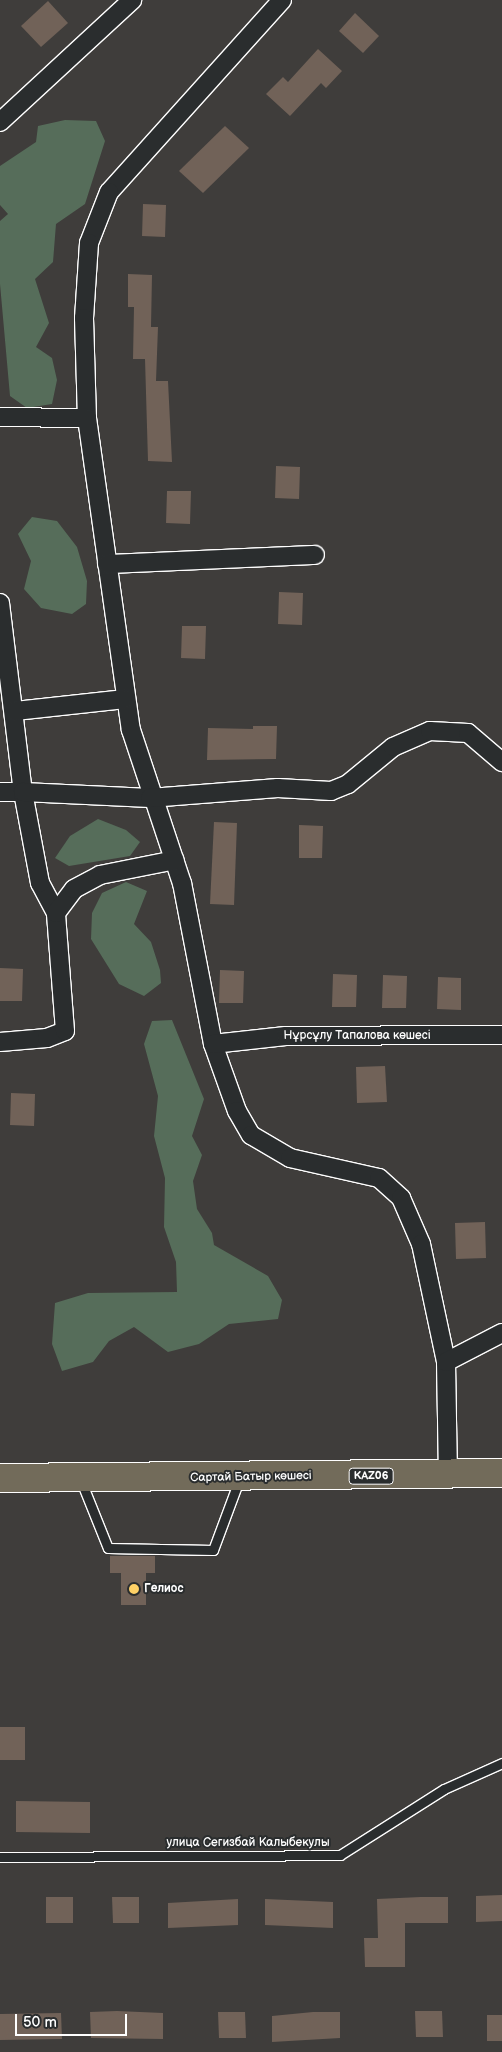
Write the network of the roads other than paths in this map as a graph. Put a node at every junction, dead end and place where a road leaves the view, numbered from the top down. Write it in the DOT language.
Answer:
graph roads {
  1 [pos="132,0"];
  2 [pos="282,0"];
  3 [pos="0,122"];
  4 [pos="0,417"];
  5 [pos="87,418"];
  6 [pos="315,555"];
  7 [pos="107,564"];
  8 [pos="0,603"];
  9 [pos="125,699"];
  10 [pos="15,711"];
  11 [pos="502,762"];
  12 [pos="0,792"];
  13 [pos="23,792"];
  14 [pos="150,798"];
  15 [pos="175,860"];
  16 [pos="56,913"];
  17 [pos="502,1035"];
  18 [pos="0,1042"];
  19 [pos="213,1044"];
  20 [pos="502,1333"];
  21 [pos="446,1362"];
  22 [pos="502,1473"];
  23 [pos="448,1474"];
  24 [pos="0,1478"];
  25 [pos="80,1478"];
  26 [pos="240,1478"];
  27 [pos="502,1763"];
  28 [pos="0,1857"];
  1 -- 3 [label="street"];
  2 -- 5 [label="street"];
  4 -- 5 [label="street"];
  5 -- 7 [label="street"];
  6 -- 7 [label="street"];
  7 -- 9 [label="street"];
  8 -- 10 [label="street"];
  9 -- 10 [label="street"];
  9 -- 14 [label="street"];
  10 -- 13 [label="street"];
  11 -- 14 [label="street"];
  12 -- 13 [label="street"];
  13 -- 14 [label="street"];
  13 -- 16 [label="street"];
  14 -- 15 [label="street"];
  15 -- 16 [label="street"];
  15 -- 19 [label="street"];
  16 -- 18 [label="street"];
  17 -- 19 [label="street, Нұрсұлу Тапалова көшесі"];
  19 -- 21 [label="street"];
  20 -- 21 [label="street"];
  21 -- 23 [label="street"];
  22 -- 23 [label="highway, Сартай Батыр көшесі / KАZ06"];
  23 -- 26 [label="highway, Сартай Батыр көшесі / KАZ06"];
  24 -- 25 [label="highway, Сартай Батыр көшесі / KАZ06"];
  25 -- 26 [label="highway, Сартай Батыр көшесі / KАZ06"];
  25 -- 26 [label="lane"];
  27 -- 28 [label="lane, улица Сегизбай Калыбекулы"];
}
